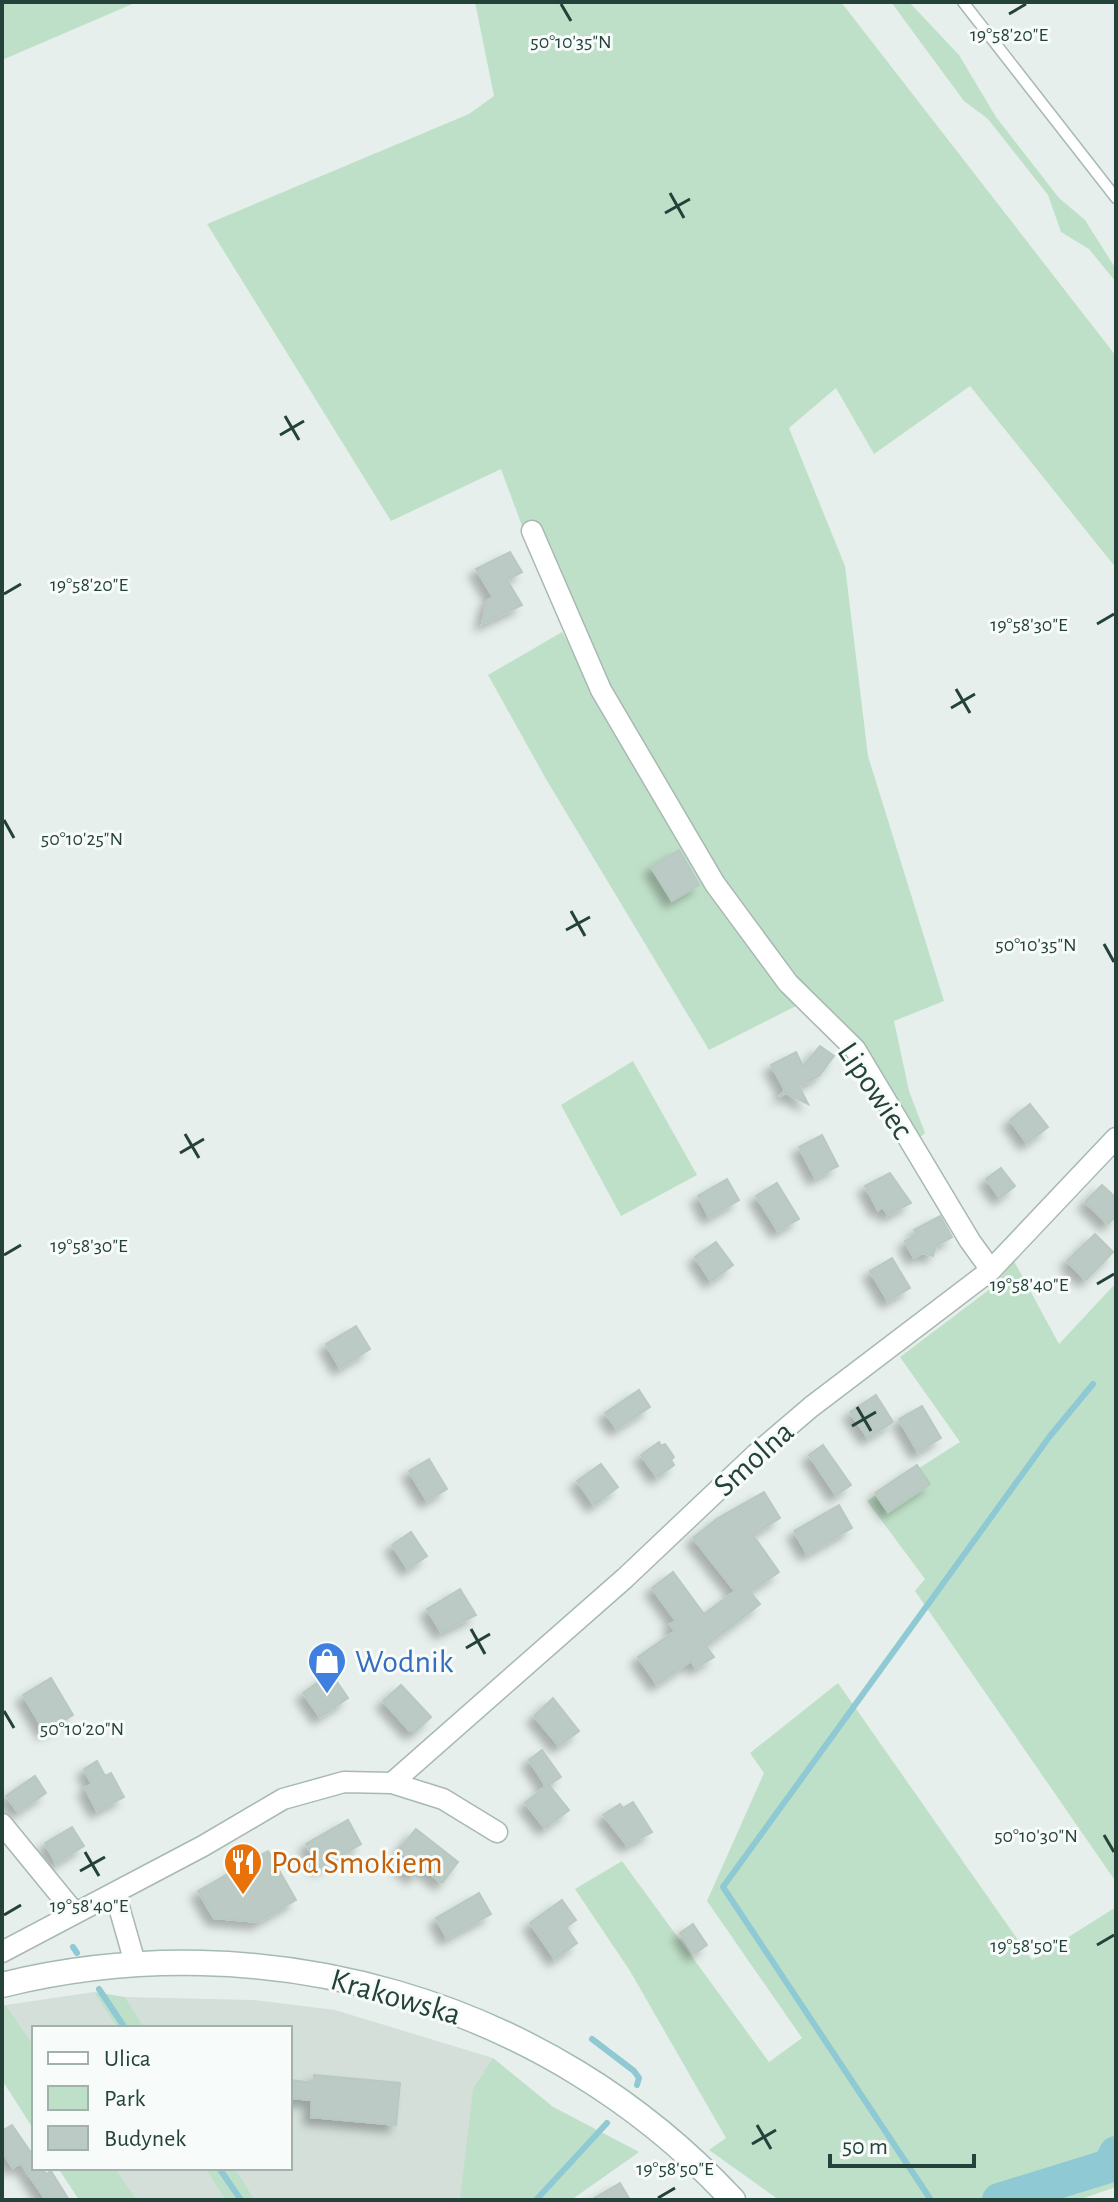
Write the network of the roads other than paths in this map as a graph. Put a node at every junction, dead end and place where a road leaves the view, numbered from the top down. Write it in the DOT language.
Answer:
graph roads {
  1 [pos="963,2"];
  2 [pos="1116,198"];
  3 [pos="532,531"];
  4 [pos="1116,1138"];
  5 [pos="991,1270"];
  6 [pos="392,1783"];
  7 [pos="2,1824"];
  8 [pos="497,1832"];
  9 [pos="115,1893"];
  10 [pos="74,1912"];
  11 [pos="2,1952"];
  12 [pos="135,1963"];
  13 [pos="2,1985"];
  14 [pos="727,2194"];
  15 [pos="746,2200"];
  1 -- 2 [label="lane"];
  3 -- 5 [label="street, Lipowiec"];
  4 -- 5 [label="street, Smolna"];
  5 -- 6 [label="street, Smolna"];
  6 -- 8 [label="street"];
  6 -- 9 [label="street"];
  7 -- 10 [label="street"];
  9 -- 10 [label="street"];
  9 -- 12 [label="street"];
  10 -- 11 [label="street"];
  12 -- 13 [label="main road, Krakowska"];
  12 -- 14 [label="main road, Krakowska"];
  14 -- 15 [label="lane"];
}
